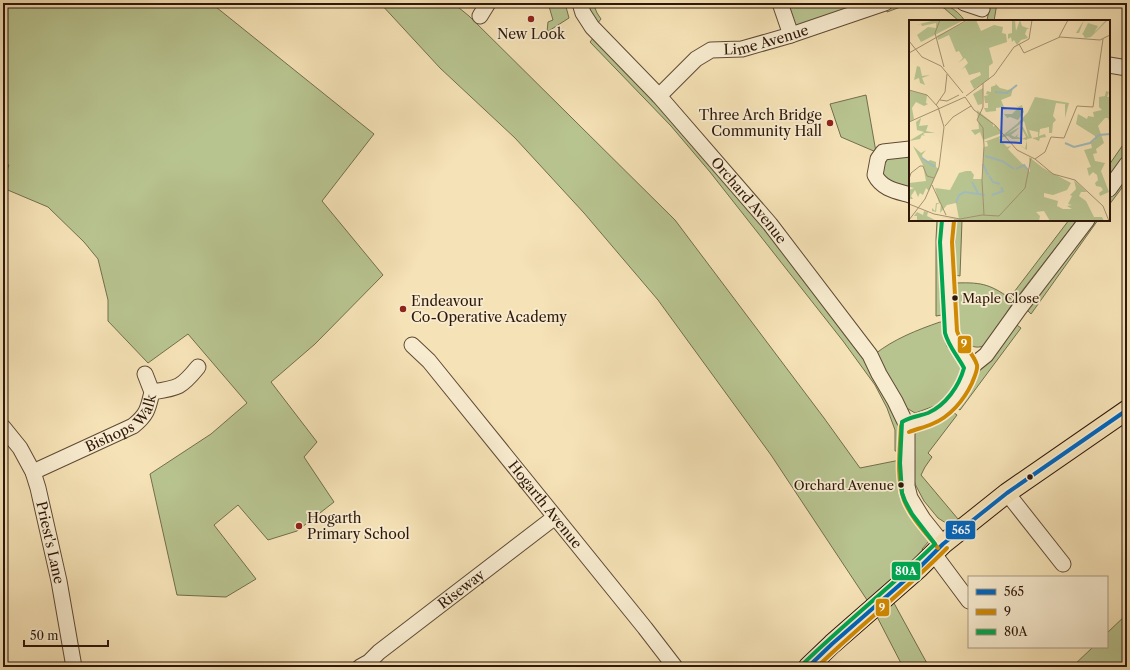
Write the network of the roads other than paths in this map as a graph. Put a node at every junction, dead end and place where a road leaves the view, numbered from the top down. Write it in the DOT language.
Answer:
graph roads {
  1 [pos="488,3"];
  2 [pos="580,3"];
  3 [pos="780,3"];
  4 [pos="884,3"];
  5 [pos="964,3"];
  6 [pos="869,5"];
  7 [pos="982,11"];
  8 [pos="480,16"];
  9 [pos="791,35"];
  10 [pos="1110,65"];
  11 [pos="1127,68"];
  12 [pos="659,96"];
  13 [pos="909,148"];
  14 [pos="1127,164"];
  15 [pos="1110,188"];
  16 [pos="909,195"];
  17 [pos="948,221"];
  18 [pos="1086,221"];
  19 [pos="412,345"];
  20 [pos="198,367"];
  21 [pos="971,367"];
  22 [pos="146,374"];
  23 [pos="152,392"];
  24 [pos="1127,410"];
  25 [pos="907,426"];
  26 [pos="3,427"];
  27 [pos="33,472"];
  28 [pos="1007,493"];
  29 [pos="554,517"];
  30 [pos="939,549"];
  31 [pos="1063,564"];
  32 [pos="968,599"];
  33 [pos="366,665"];
  34 [pos="74,667"];
  35 [pos="675,667"];
  36 [pos="808,667"];
  1 -- 8 [label="street"];
  2 -- 12 [label="street, Orchard Avenue"];
  3 -- 9 [label="street"];
  4 -- 6 [label="street, Lime Avenue"];
  5 -- 7 [label="street"];
  6 -- 9 [label="street, Lime Avenue"];
  9 -- 12 [label="street, Lime Avenue"];
  10 -- 11 [label="street"];
  12 -- 25 [label="street, Orchard Avenue"];
  13 -- 16 [label="street"];
  14 -- 15 [label="street"];
  17 -- 21 [label="street"];
  18 -- 21 [label="street"];
  19 -- 29 [label="street, Hogarth Avenue"];
  20 -- 23 [label="street, Bishops Walk"];
  21 -- 25 [label="street"];
  22 -- 23 [label="street"];
  23 -- 27 [label="street, Bishops Walk"];
  24 -- 28 [label="main road"];
  25 -- 30 [label="street, Orchard Avenue"];
  26 -- 27 [label="street, Priest's Lane"];
  27 -- 34 [label="street, Priest's Lane"];
  28 -- 30 [label="main road"];
  28 -- 31 [label="street"];
  29 -- 33 [label="street, Riseway"];
  29 -- 35 [label="street, Hogarth Avenue"];
  30 -- 32 [label="street, Orchard Avenue"];
  30 -- 36 [label="main road"];
}
